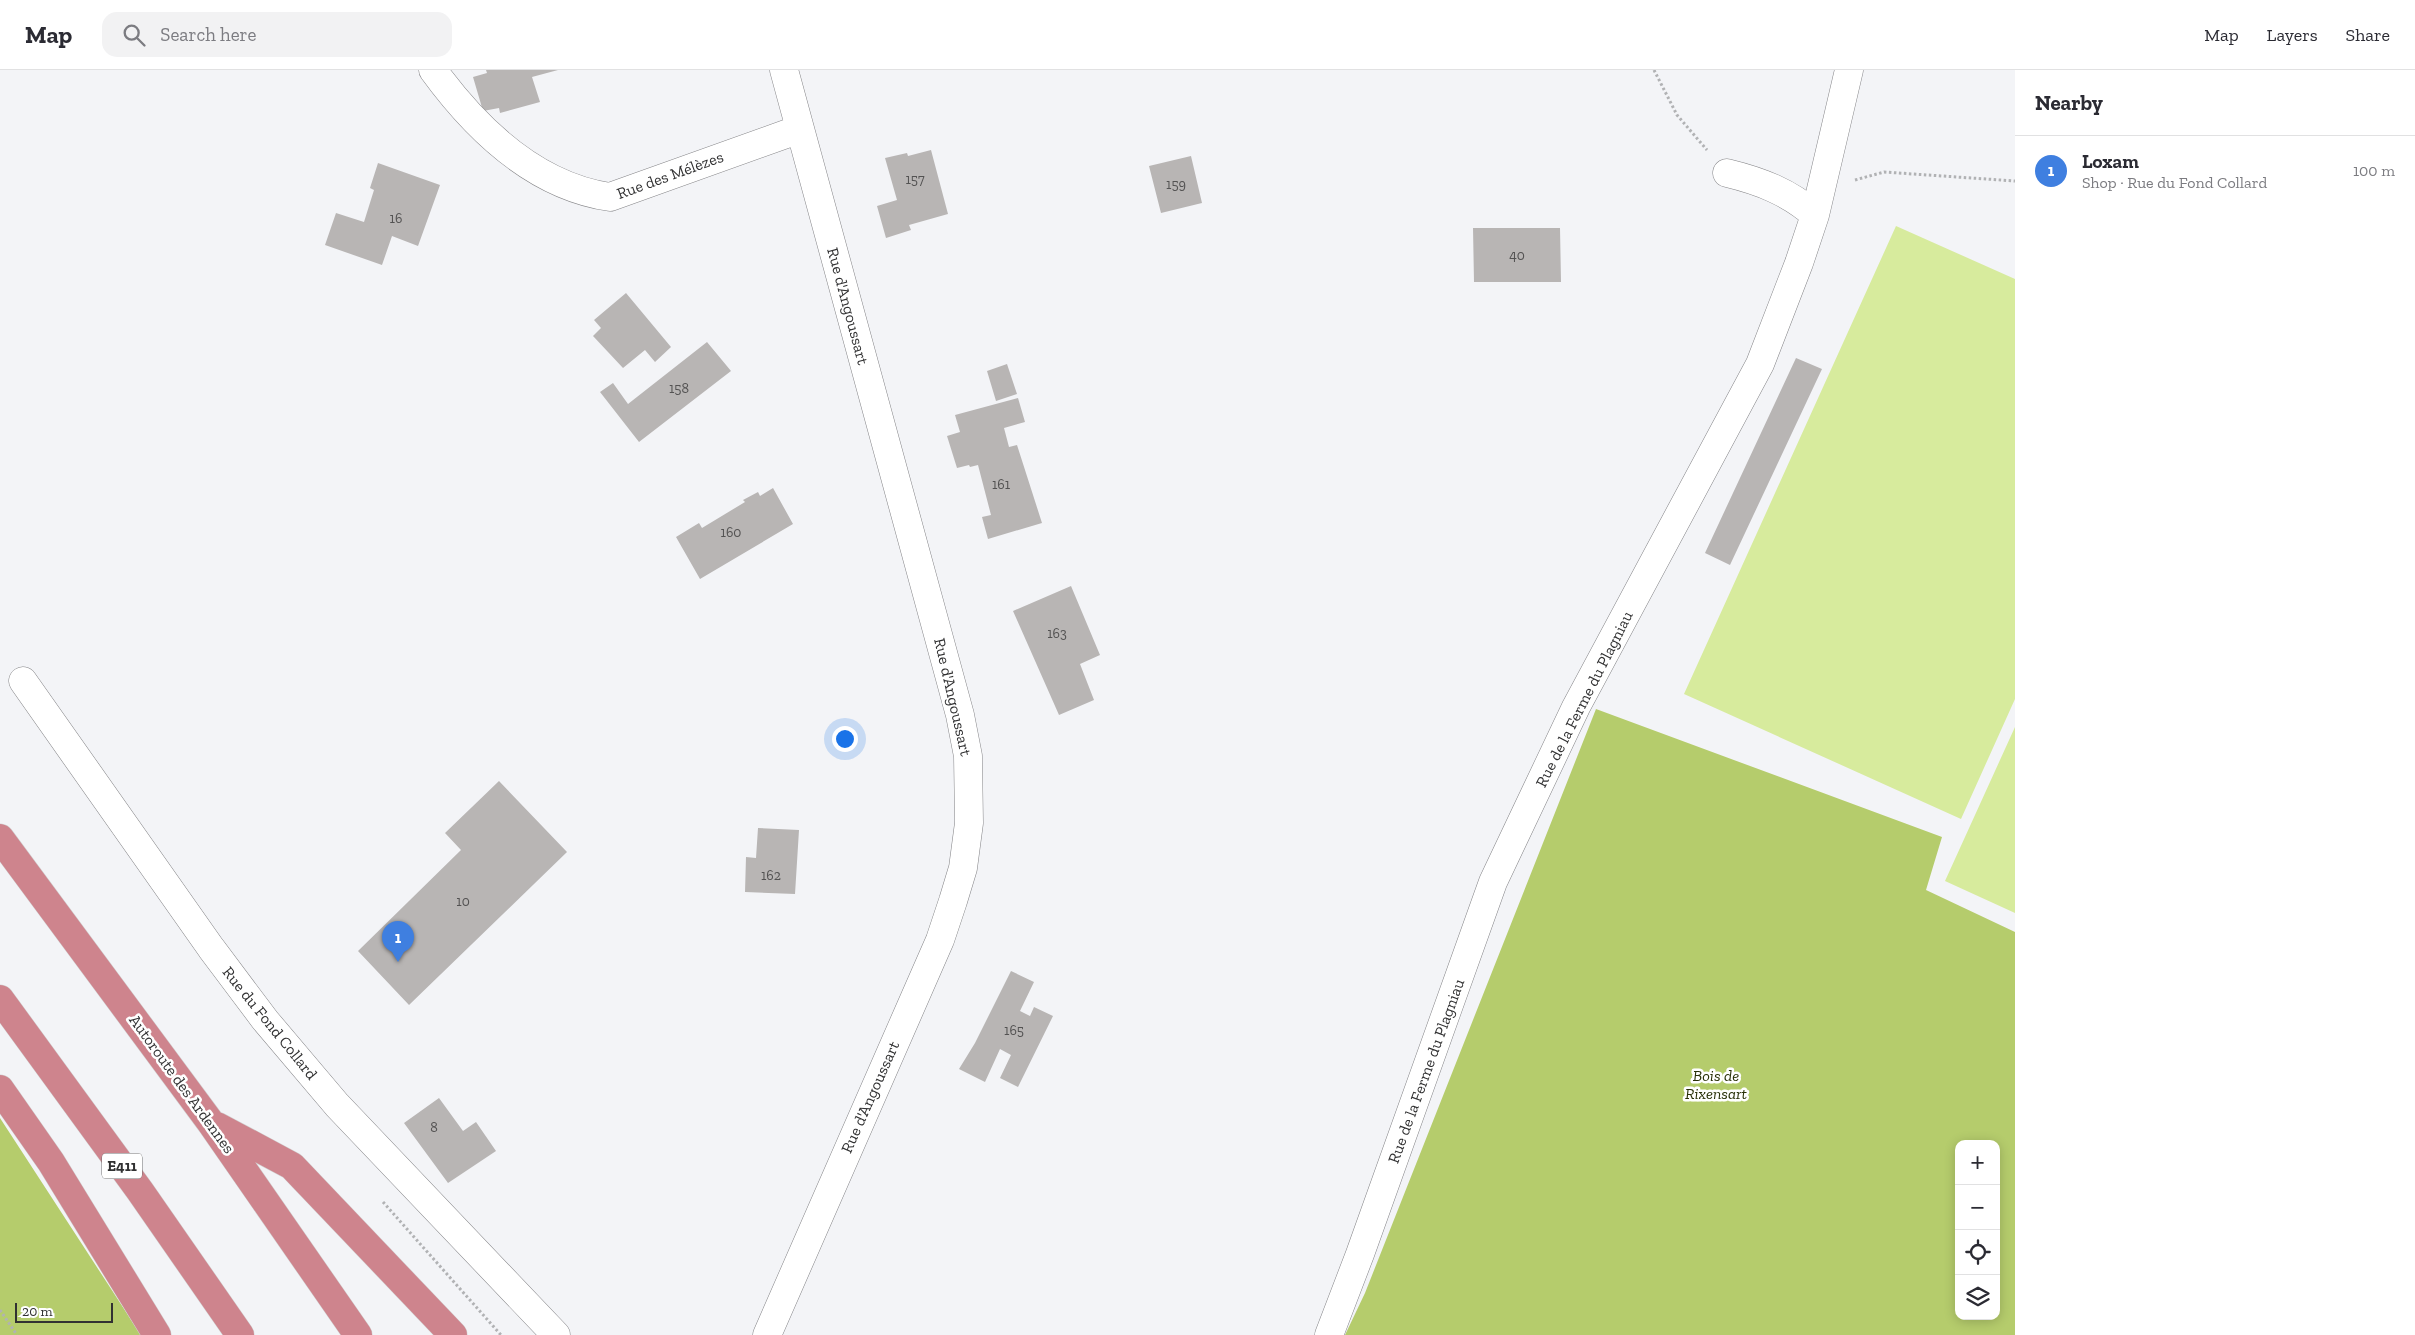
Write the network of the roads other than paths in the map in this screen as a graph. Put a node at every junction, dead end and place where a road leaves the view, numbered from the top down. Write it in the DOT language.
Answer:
graph roads {
  1 [pos="433,70"];
  2 [pos="784,70"];
  3 [pos="1849,70"];
  4 [pos="800,129"];
  5 [pos="1727,173"];
  6 [pos="1818,203"];
  7 [pos="23,680"];
  8 [pos="0,838"];
  9 [pos="0,999"];
  10 [pos="0,1089"];
  11 [pos="211,1123"];
  12 [pos="157,1335"];
  13 [pos="240,1335"];
  14 [pos="358,1335"];
  15 [pos="453,1335"];
  16 [pos="556,1335"];
  17 [pos="767,1335"];
  18 [pos="1329,1335"];
  1 -- 4 [label="street, Rue des Mélèzes"];
  2 -- 4 [label="street, Rue d'Angoussart"];
  3 -- 6 [label="street, Rue de la Ferme du Plagniau"];
  4 -- 17 [label="street, Rue d'Angoussart"];
  5 -- 6 [label="street"];
  6 -- 18 [label="street, Rue de la Ferme du Plagniau"];
  7 -- 16 [label="street, Rue du Fond Collard"];
  8 -- 11 [label="highway, Autoroute des Ardennes"];
  9 -- 13 [label="highway, E411"];
  10 -- 12 [label="highway"];
  11 -- 14 [label="highway, Autoroute des Ardennes"];
  11 -- 15 [label="highway"];
}
